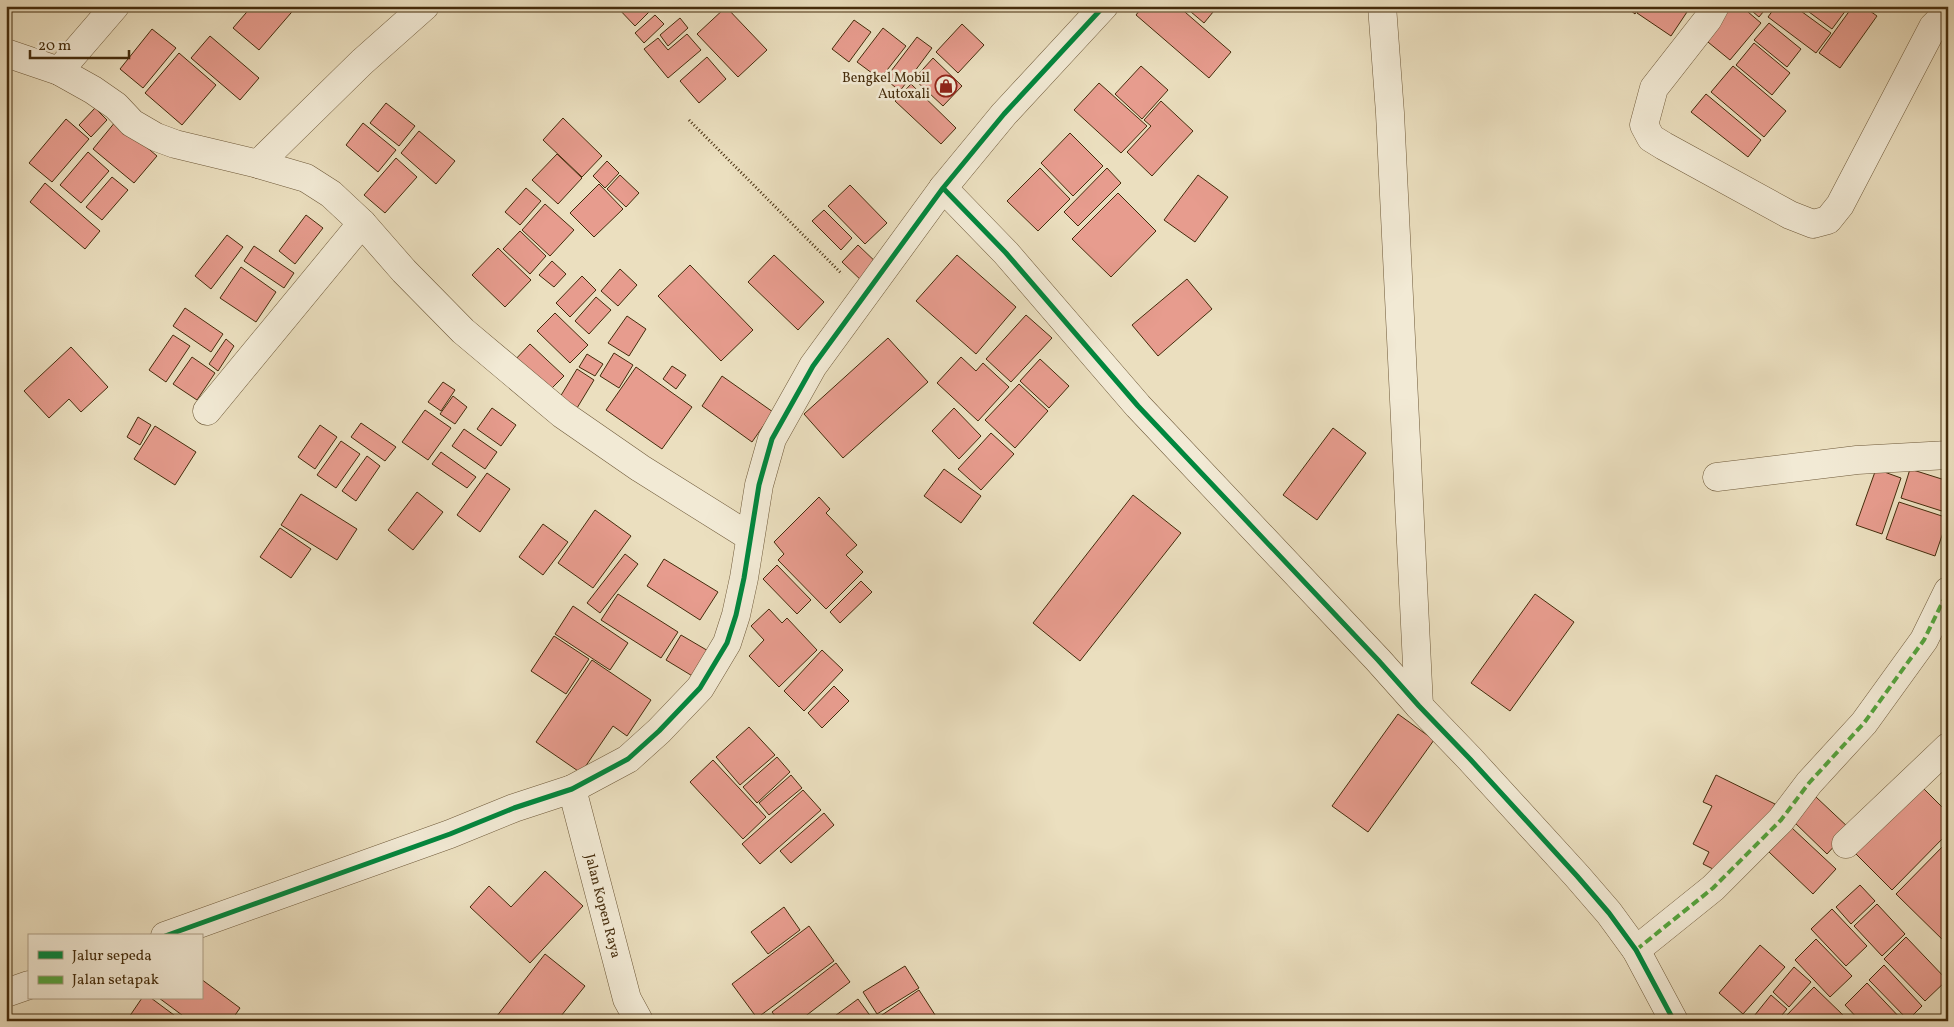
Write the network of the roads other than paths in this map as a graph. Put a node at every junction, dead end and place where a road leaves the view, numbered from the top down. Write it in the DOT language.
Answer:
graph roads {
  1 [pos="115,6"];
  2 [pos="425,6"];
  3 [pos="1104,6"];
  4 [pos="1382,6"];
  5 [pos="1715,6"];
  6 [pos="1948,12"];
  7 [pos="6,53"];
  8 [pos="60,71"];
  9 [pos="258,164"];
  10 [pos="943,188"];
  11 [pos="362,223"];
  12 [pos="208,411"];
  13 [pos="1948,455"];
  14 [pos="1717,477"];
  15 [pos="750,537"];
  16 [pos="1948,591"];
  17 [pos="1419,706"];
  18 [pos="1948,747"];
  19 [pos="572,789"];
  20 [pos="1846,844"];
  21 [pos="172,934"];
  22 [pos="1636,950"];
  23 [pos="28,985"];
  24 [pos="6,993"];
  25 [pos="639,1021"];
  26 [pos="1674,1021"];
  1 -- 8 [label="street"];
  2 -- 9 [label="street"];
  3 -- 10 [label="street"];
  4 -- 17 [label="street"];
  5 -- 6 [label="street"];
  7 -- 8 [label="street"];
  8 -- 9 [label="street"];
  9 -- 11 [label="street"];
  10 -- 15 [label="street"];
  10 -- 17 [label="street"];
  11 -- 12 [label="street"];
  11 -- 15 [label="street"];
  13 -- 14 [label="street"];
  15 -- 19 [label="street"];
  16 -- 22 [label="street"];
  17 -- 22 [label="street"];
  18 -- 20 [label="street"];
  19 -- 21 [label="street"];
  19 -- 25 [label="street, Jalan Kopen Raya"];
  22 -- 26 [label="street"];
  23 -- 24 [label="street"];
}
